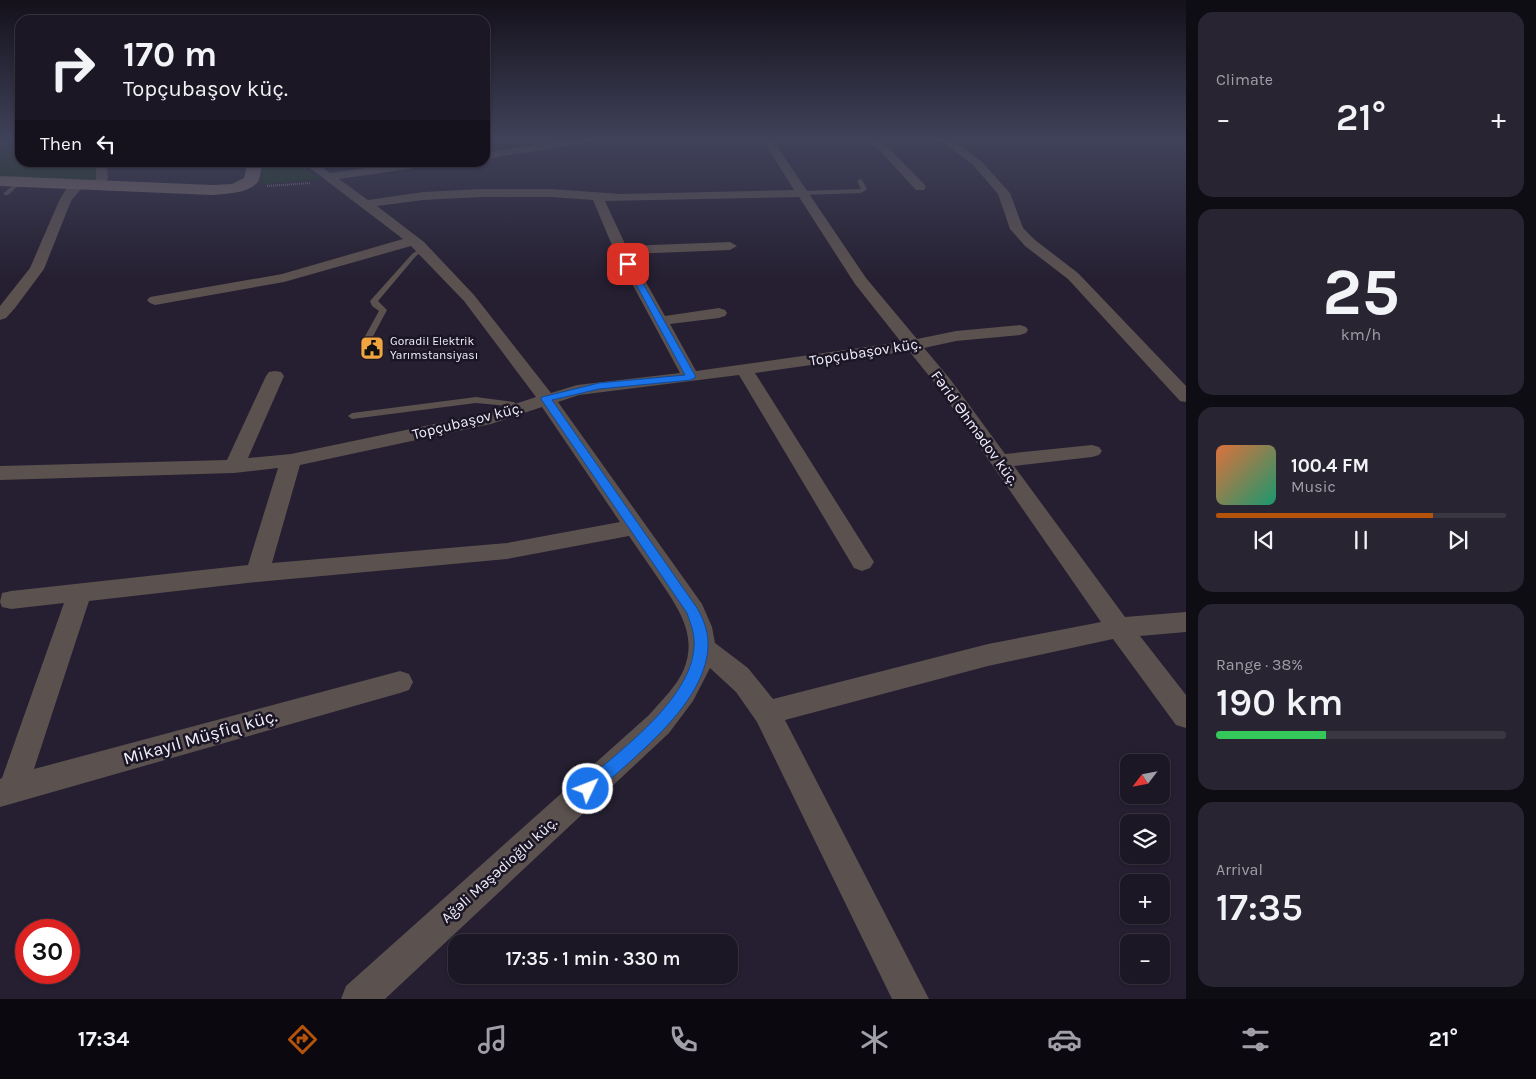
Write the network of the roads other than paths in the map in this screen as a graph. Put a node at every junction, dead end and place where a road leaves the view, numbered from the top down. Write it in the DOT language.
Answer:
graph roads {
  1 [pos="78,185"];
  2 [pos="90,186"];
  3 [pos="98,186"];
  4 [pos="243,186"];
  5 [pos="341,186"];
  6 [pos="798,186"];
  7 [pos="862,186"];
  8 [pos="997,186"];
  9 [pos="803,194"];
  10 [pos="598,198"];
  11 [pos="366,204"];
  12 [pos="418,245"];
  13 [pos="730,246"];
  14 [pos="621,250"];
  15 [pos="155,300"];
  16 [pos="719,313"];
  17 [pos="0,315"];
  18 [pos="660,321"];
  19 [pos="1020,330"];
  20 [pos="368,338"];
  21 [pos="914,345"];
  22 [pos="744,369"];
  23 [pos="275,376"];
  24 [pos="691,377"];
  25 [pos="1186,397"];
  26 [pos="546,399"];
  27 [pos="518,410"];
  28 [pos="352,416"];
  29 [pos="1092,451"];
  30 [pos="290,460"];
  31 [pos="999,461"];
  32 [pos="234,466"];
  33 [pos="0,474"];
  34 [pos="634,527"];
  35 [pos="862,562"];
  36 [pos="257,573"];
  37 [pos="80,592"];
  38 [pos="11,600"];
  39 [pos="1186,622"];
  40 [pos="1119,628"];
  41 [pos="701,648"];
  42 [pos="400,682"];
  43 [pos="767,713"];
  44 [pos="1186,716"];
  45 [pos="6,791"];
  46 [pos="359,999"];
  47 [pos="910,999"];
  1 -- 17 [label="street"];
  2 -- 3 [label="street"];
  3 -- 4 [label="street"];
  5 -- 11 [label="street, Ağəli Məşədioğlu küç."];
  6 -- 9 [label="street, Fərid Əhmədov küç."];
  7 -- 9 [label="lane"];
  8 -- 25 [label="street"];
  9 -- 10 [label="street"];
  9 -- 21 [label="street, Fərid Əhmədov küç."];
  10 -- 11 [label="street"];
  10 -- 14 [label="street"];
  11 -- 12 [label="street, Ağəli Məşədioğlu küç."];
  12 -- 15 [label="street"];
  12 -- 20 [label="lane"];
  12 -- 26 [label="street, Ağəli Məşədioğlu küç."];
  13 -- 14 [label="street"];
  14 -- 18 [label="street"];
  16 -- 18 [label="street"];
  18 -- 24 [label="street"];
  19 -- 21 [label="street, Topçubaşov küç."];
  21 -- 22 [label="street, Topçubaşov küç."];
  21 -- 31 [label="street, Fərid Əhmədov küç."];
  22 -- 24 [label="street, Topçubaşov küç."];
  22 -- 35 [label="street"];
  23 -- 32 [label="street"];
  24 -- 26 [label="street, Topçubaşov küç."];
  26 -- 27 [label="street, Topçubaşov küç."];
  26 -- 34 [label="street, Ağəli Məşədioğlu küç."];
  27 -- 28 [label="lane"];
  27 -- 30 [label="street, Topçubaşov küç."];
  29 -- 31 [label="street"];
  30 -- 32 [label="street, Topçubaşov küç."];
  30 -- 36 [label="street"];
  31 -- 40 [label="street, Fərid Əhmədov küç."];
  32 -- 33 [label="street, Topçubaşov küç."];
  34 -- 36 [label="street"];
  34 -- 41 [label="street, Ağəli Məşədioğlu küç."];
  36 -- 37 [label="street"];
  37 -- 38 [label="street"];
  37 -- 45 [label="street"];
  39 -- 40 [label="street"];
  40 -- 43 [label="street"];
  40 -- 44 [label="street, Fərid Əhmədov küç."];
  41 -- 43 [label="street"];
  41 -- 46 [label="street, Ağəli Məşədioğlu küç."];
  42 -- 45 [label="street, Mikayıl Müşfiq küç."];
  43 -- 47 [label="street"];
}
